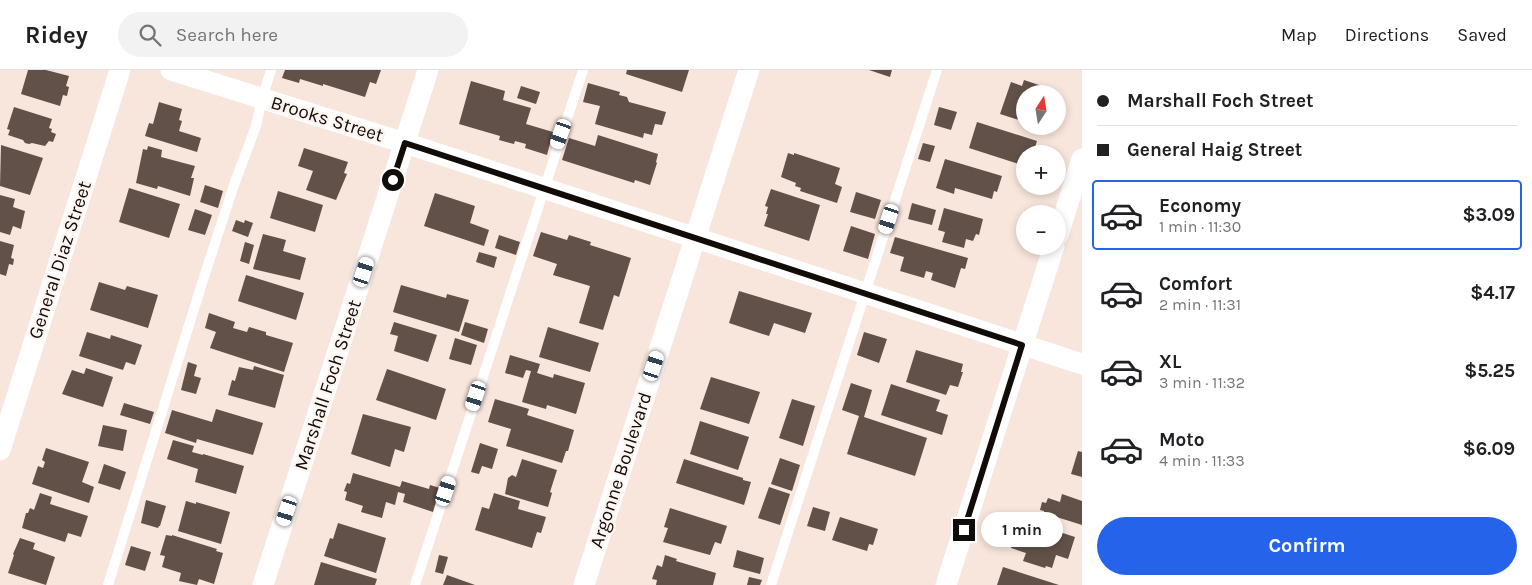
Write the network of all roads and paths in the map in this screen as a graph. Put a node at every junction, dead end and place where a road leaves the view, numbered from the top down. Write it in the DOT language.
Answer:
graph roads {
  1 [pos="120,70"];
  2 [pos="171,70"];
  3 [pos="271,70"];
  4 [pos="428,70"];
  5 [pos="582,70"];
  6 [pos="749,70"];
  7 [pos="937,70"];
  8 [pos="262,99"];
  9 [pos="405,143"];
  10 [pos="1082,160"];
  11 [pos="544,189"];
  12 [pos="1066,210"];
  13 [pos="696,239"];
  14 [pos="1051,255"];
  15 [pos="865,294"];
  16 [pos="1022,345"];
  17 [pos="1082,364"];
  18 [pos="0,450"];
  19 [pos="108,585"];
  20 [pos="263,585"];
  21 [pos="415,585"];
  22 [pos="584,585"];
  23 [pos="771,585"];
  24 [pos="946,585"];
  1 -- 18 [label="street, General Diaz Street"];
  2 -- 8 [label="street, Brooks Street"];
  3 -- 8 [label="lane"];
  4 -- 9 [label="street, Marshall Foch Street"];
  5 -- 11 [label="lane"];
  6 -- 13 [label="street, Argonne Boulevard"];
  7 -- 15 [label="lane"];
  8 -- 9 [label="street, Brooks Street"];
  8 -- 19 [label="lane"];
  9 -- 11 [label="street, Brooks Street"];
  9 -- 20 [label="street, Marshall Foch Street"];
  10 -- 12 [label="street"];
  11 -- 13 [label="street, Brooks Street"];
  11 -- 21 [label="lane"];
  13 -- 15 [label="street, Brooks Street"];
  13 -- 22 [label="street, Argonne Boulevard"];
  14 -- 16 [label="street"];
  15 -- 16 [label="street, Brooks Street"];
  15 -- 23 [label="lane"];
  16 -- 17 [label="street, Brooks Street"];
  16 -- 24 [label="street"];
}
